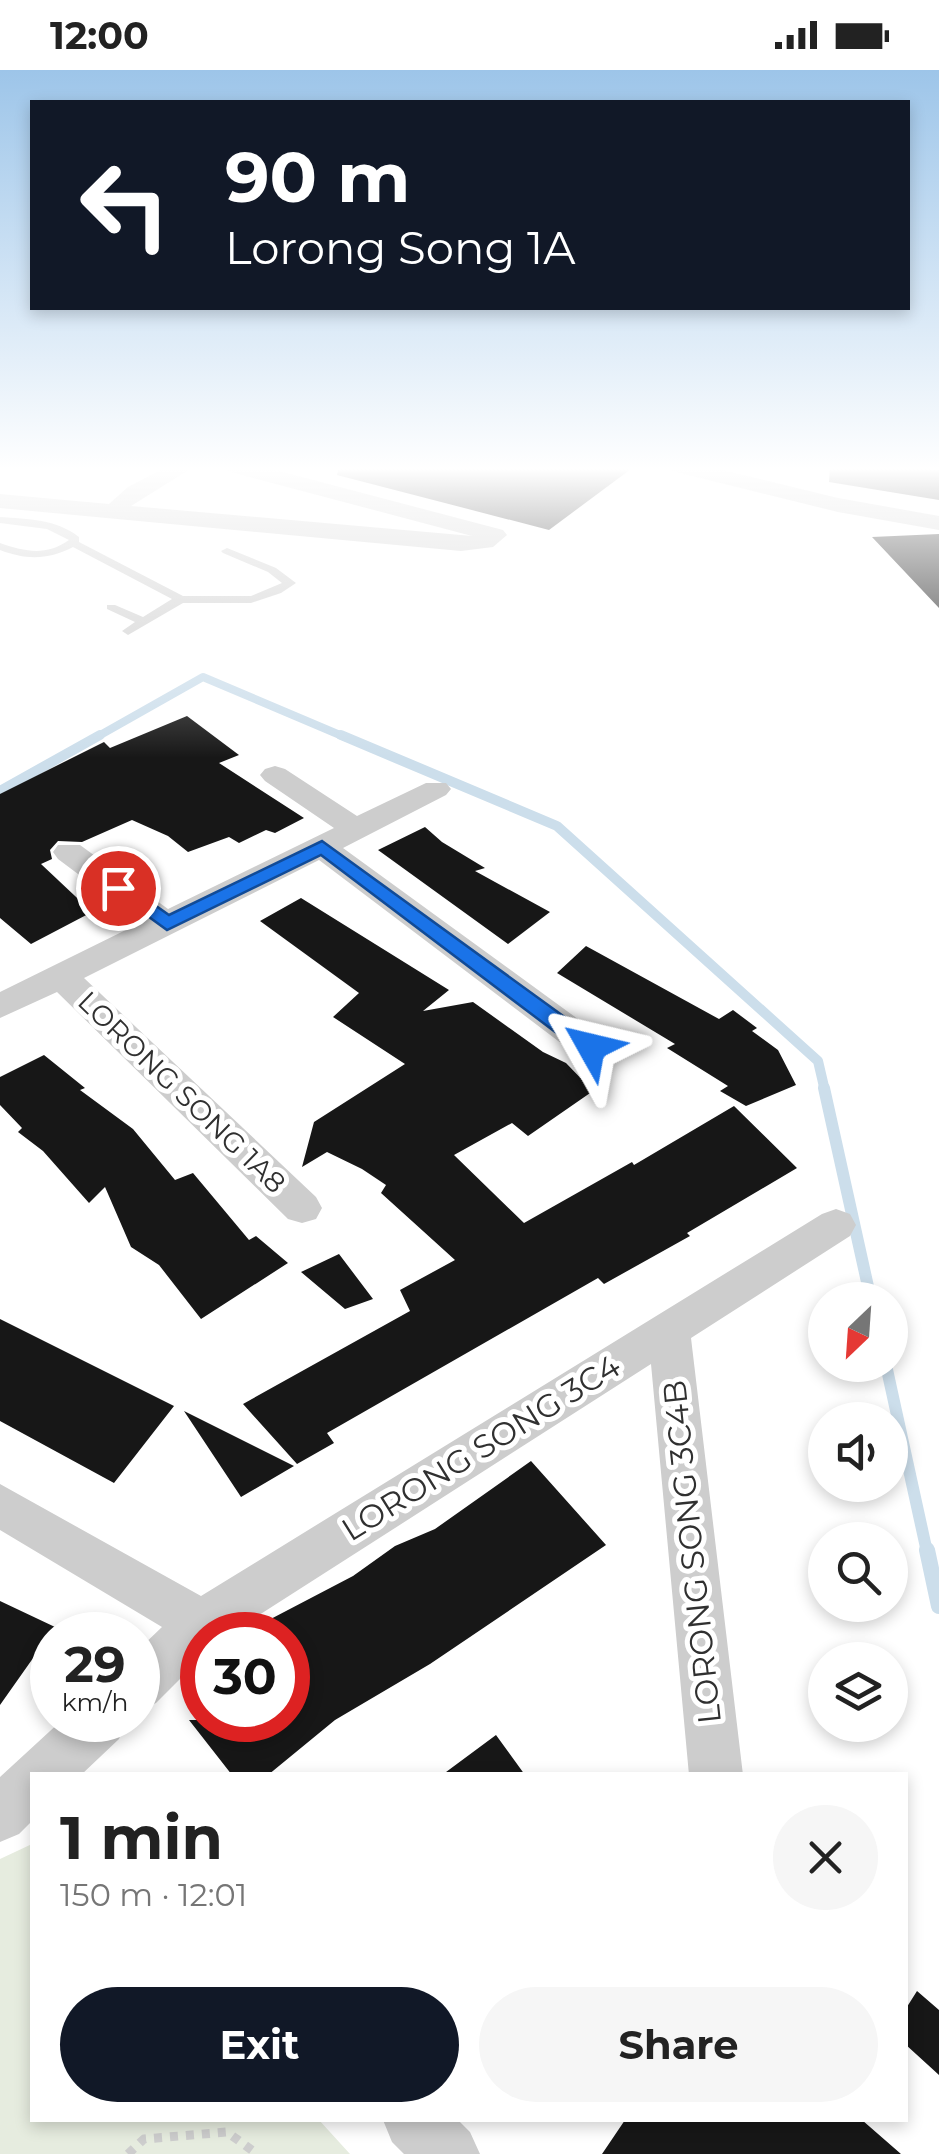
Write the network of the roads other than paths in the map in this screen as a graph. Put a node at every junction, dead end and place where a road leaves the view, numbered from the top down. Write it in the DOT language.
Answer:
graph roads {
  1 [pos="109,563"];
  2 [pos="255,563"];
  3 [pos="181,600"];
  4 [pos="110,606"];
  5 [pos="146,622"];
  6 [pos="128,631"];
  7 [pos="275,775"];
  8 [pos="436,790"];
  9 [pos="356,829"];
  10 [pos="322,847"];
  11 [pos="70,852"];
  12 [pos="167,924"];
  13 [pos="62,976"];
  14 [pos="0,1006"];
  15 [pos="591,1047"];
  16 [pos="302,1208"];
  17 [pos="836,1225"];
  18 [pos="668,1330"];
  19 [pos="0,1505"];
  20 [pos="181,1612"];
  21 [pos="220,1612"];
  22 [pos="180,1644"];
  23 [pos="160,1663"];
  24 [pos="79,1742"];
  25 [pos="51,1772"];
  26 [pos="716,1772"];
  27 [pos="30,1790"];
  28 [pos="0,1815"];
  29 [pos="416,2122"];
  30 [pos="448,2154"];
  1 -- 3 [label="lane"];
  2 -- 3 [label="lane"];
  3 -- 5 [label="lane"];
  4 -- 5 [label="lane"];
  5 -- 6 [label="lane"];
  7 -- 9 [label="street"];
  8 -- 9 [label="street"];
  9 -- 10 [label="street"];
  10 -- 12 [label="street"];
  10 -- 15 [label="street"];
  11 -- 12 [label="street"];
  12 -- 13 [label="street"];
  13 -- 14 [label="street"];
  13 -- 16 [label="street, LORONG SONG 1A8"];
  17 -- 18 [label="street, LORONG SONG 3C4"];
  18 -- 21 [label="street, LORONG SONG 3C4"];
  18 -- 26 [label="street, LORONG SONG 3C4B"];
  19 -- 20 [label="street"];
  22 -- 23 [label="street, LORONG SONG 3C4"];
  24 -- 25 [label="street"];
  27 -- 28 [label="street"];
  29 -- 30 [label="street"];
}
